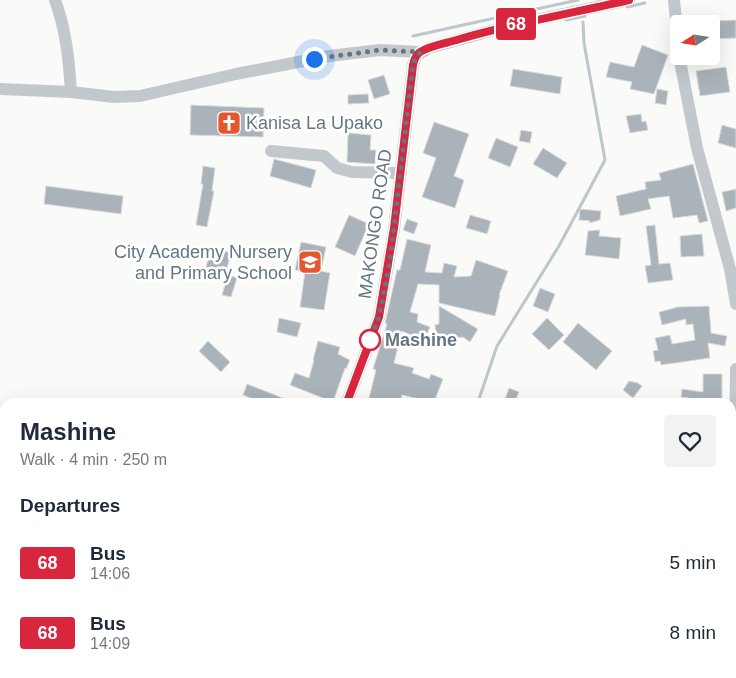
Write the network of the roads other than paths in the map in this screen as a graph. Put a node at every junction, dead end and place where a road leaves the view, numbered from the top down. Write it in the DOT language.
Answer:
graph roads {
  1 [pos="55,0"];
  2 [pos="629,0"];
  3 [pos="674,0"];
  4 [pos="675,15"];
  5 [pos="420,52"];
  6 [pos="681,65"];
  7 [pos="0,89"];
  8 [pos="71,92"];
  9 [pos="271,151"];
  10 [pos="401,173"];
  11 [pos="736,304"];
  12 [pos="736,370"];
  13 [pos="348,398"];
  14 [pos="736,398"];
  1 -- 8 [label="street"];
  2 -- 5 [label="street"];
  3 -- 4 [label="street"];
  5 -- 8 [label="street"];
  5 -- 10 [label="street, MAKONGO ROAD"];
  6 -- 11 [label="street"];
  7 -- 8 [label="street"];
  9 -- 10 [label="street"];
  10 -- 13 [label="street, MAKONGO ROAD"];
  12 -- 14 [label="street"];
}
